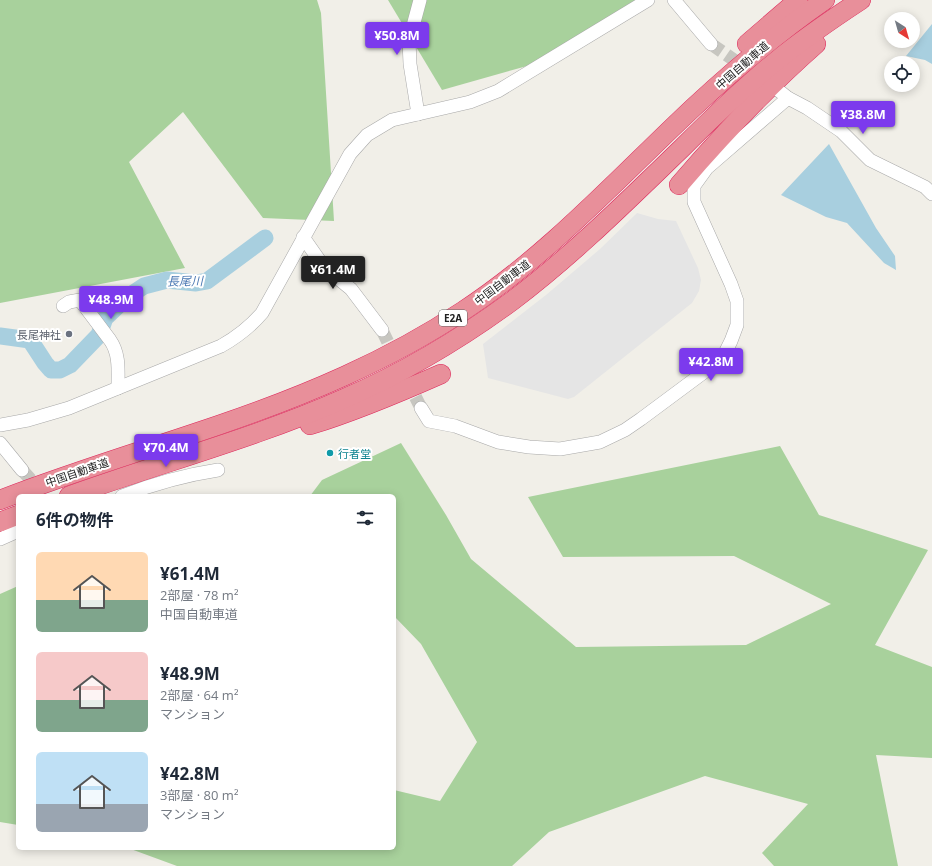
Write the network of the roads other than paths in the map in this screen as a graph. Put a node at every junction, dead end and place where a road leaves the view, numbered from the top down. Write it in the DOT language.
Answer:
graph roads {
  1 [pos="420,0"];
  2 [pos="648,0"];
  3 [pos="674,0"];
  4 [pos="798,0"];
  5 [pos="825,0"];
  6 [pos="861,0"];
  7 [pos="870,0"];
  8 [pos="711,44"];
  9 [pos="418,114"];
  10 [pos="628,171"];
  11 [pos="679,185"];
  12 [pos="932,194"];
  13 [pos="303,237"];
  14 [pos="63,306"];
  15 [pos="382,330"];
  16 [pos="441,374"];
  17 [pos="118,388"];
  18 [pos="421,408"];
  19 [pos="0,425"];
  20 [pos="0,443"];
  21 [pos="184,457"];
  22 [pos="22,470"];
  23 [pos="218,470"];
  24 [pos="76,494"];
  25 [pos="127,494"];
  26 [pos="0,500"];
  27 [pos="16,516"];
  28 [pos="0,522"];
  29 [pos="16,532"];
  30 [pos="0,539"];
  1 -- 9 [label="street"];
  2 -- 9 [label="street"];
  3 -- 8 [label="street"];
  4 -- 10 [label="highway"];
  5 -- 10 [label="highway, 中国自動車道 / E2A"];
  6 -- 21 [label="highway, 中国自動車道 / E2A"];
  7 -- 11 [label="highway"];
  9 -- 13 [label="street"];
  10 -- 26 [label="highway, 中国自動車道 / E2A"];
  12 -- 18 [label="street"];
  13 -- 15 [label="street"];
  13 -- 17 [label="street"];
  14 -- 17 [label="street"];
  16 -- 21 [label="highway"];
  17 -- 19 [label="street"];
  20 -- 22 [label="street"];
  21 -- 24 [label="highway, 中国自動車道 / E2A"];
  23 -- 25 [label="street"];
  27 -- 28 [label="highway"];
  29 -- 30 [label="street"];
}
